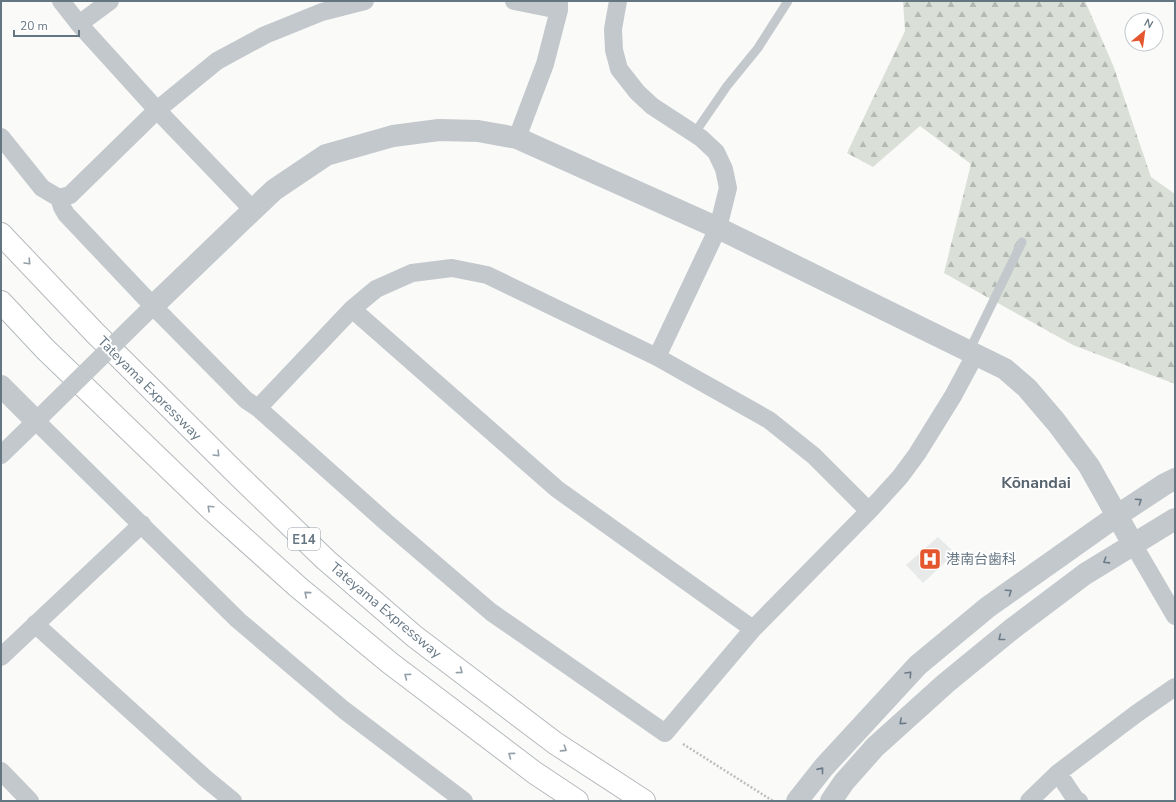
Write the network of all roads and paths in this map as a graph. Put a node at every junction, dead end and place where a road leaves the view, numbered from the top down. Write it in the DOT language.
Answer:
graph roads {
  1 [pos="61,1"];
  2 [pos="110,1"];
  3 [pos="365,1"];
  4 [pos="514,1"];
  5 [pos="618,1"];
  6 [pos="788,1"];
  7 [pos="559,6"];
  8 [pos="79,24"];
  9 [pos="157,110"];
  10 [pos="694,134"];
  11 [pos="1,137"];
  12 [pos="517,138"];
  13 [pos="59,198"];
  14 [pos="252,210"];
  15 [pos="718,228"];
  16 [pos="1,234"];
  17 [pos="1022,242"];
  18 [pos="1,302"];
  19 [pos="153,306"];
  20 [pos="352,309"];
  21 [pos="972,353"];
  22 [pos="657,357"];
  23 [pos="1,386"];
  24 [pos="258,408"];
  25 [pos="36,421"];
  26 [pos="1,455"];
  27 [pos="1175,479"];
  28 [pos="869,511"];
  29 [pos="1118,515"];
  30 [pos="1175,519"];
  31 [pos="142,524"];
  32 [pos="1133,544"];
  33 [pos="1175,616"];
  34 [pos="35,624"];
  35 [pos="753,629"];
  36 [pos="1,657"];
  37 [pos="1175,687"];
  38 [pos="665,733"];
  39 [pos="1,771"];
  40 [pos="1058,773"];
  41 [pos="30,801"];
  42 [pos="233,801"];
  43 [pos="464,801"];
  44 [pos="578,801"];
  45 [pos="644,801"];
  46 [pos="773,801"];
  47 [pos="797,801"];
  48 [pos="831,801"];
  49 [pos="1028,801"];
  50 [pos="1079,801"];
  1 -- 8 [label="street"];
  2 -- 8 [label="street"];
  3 -- 9 [label="street"];
  4 -- 7 [label="street"];
  5 -- 10 [label="street"];
  6 -- 10 [label="lane"];
  7 -- 12 [label="street"];
  8 -- 9 [label="street"];
  9 -- 13 [label="street"];
  9 -- 14 [label="street"];
  10 -- 15 [label="street"];
  11 -- 13 [label="street"];
  12 -- 14 [label="street"];
  12 -- 15 [label="street"];
  13 -- 19 [label="street"];
  14 -- 19 [label="street"];
  15 -- 21 [label="street"];
  15 -- 22 [label="street"];
  16 -- 45 [label="highway, Tateyama Expressway / E14, one-way"];
  17 -- 21 [label="lane"];
  44 -- 18 [label="highway, E14, one-way"];
  19 -- 24 [label="street"];
  19 -- 25 [label="street, bridge"];
  20 -- 22 [label="street"];
  20 -- 24 [label="street"];
  20 -- 35 [label="street"];
  21 -- 28 [label="street"];
  21 -- 29 [label="street"];
  22 -- 28 [label="street"];
  23 -- 25 [label="street"];
  24 -- 38 [label="street"];
  25 -- 26 [label="street"];
  25 -- 31 [label="street"];
  29 -- 27 [label="street, one-way"];
  28 -- 35 [label="street"];
  29 -- 32 [label="street"];
  47 -- 29 [label="street, one-way"];
  30 -- 32 [label="street"];
  31 -- 34 [label="street"];
  31 -- 43 [label="street"];
  32 -- 33 [label="street"];
  32 -- 48 [label="street, one-way"];
  34 -- 36 [label="street"];
  34 -- 42 [label="street"];
  35 -- 38 [label="street"];
  37 -- 40 [label="street"];
  38 -- 46 [label="path"];
  39 -- 41 [label="street"];
  40 -- 49 [label="street"];
  40 -- 50 [label="street"];
}
